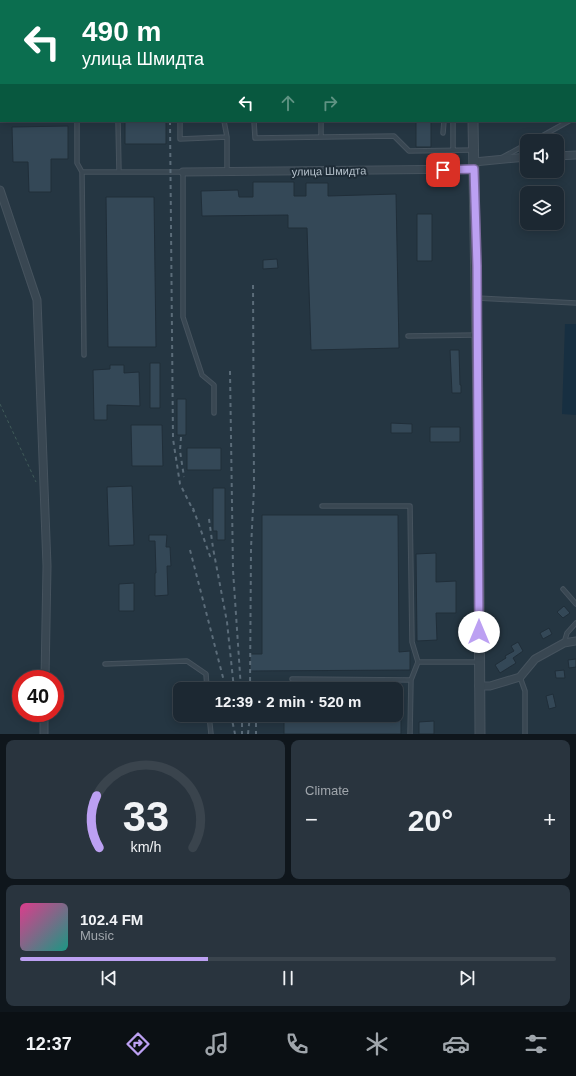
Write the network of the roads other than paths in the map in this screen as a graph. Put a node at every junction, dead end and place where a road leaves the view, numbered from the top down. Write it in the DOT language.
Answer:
graph roads {
  1 [pos="77,122"];
  2 [pos="118,122"];
  3 [pos="180,122"];
  4 [pos="224,122"];
  5 [pos="254,122"];
  6 [pos="321,122"];
  7 [pos="444,122"];
  8 [pos="453,122"];
  9 [pos="473,122"];
  10 [pos="567,122"];
  11 [pos="443,133"];
  12 [pos="546,134"];
  13 [pos="227,137"];
  14 [pos="321,137"];
  15 [pos="520,148"];
  16 [pos="453,150"];
  17 [pos="474,150"];
  18 [pos="576,155"];
  19 [pos="564,156"];
  20 [pos="520,158"];
  21 [pos="500,159"];
  22 [pos="474,166"];
  23 [pos="227,171"];
  24 [pos="82,172"];
  25 [pos="119,172"];
  26 [pos="183,172"];
  27 [pos="0,190"];
  28 [pos="477,298"];
  29 [pos="576,303"];
  30 [pos="477,335"];
  31 [pos="408,336"];
  32 [pos="84,355"];
  33 [pos="214,413"];
  34 [pos="322,506"];
  35 [pos="563,589"];
  36 [pos="576,604"];
  37 [pos="576,623"];
  38 [pos="576,641"];
  39 [pos="564,643"];
  40 [pos="418,662"];
  41 [pos="480,662"];
  42 [pos="105,664"];
  43 [pos="45,670"];
  44 [pos="520,677"];
  45 [pos="292,679"];
  46 [pos="411,680"];
  47 [pos="207,682"];
  48 [pos="479,686"];
  49 [pos="44,722"];
  50 [pos="210,722"];
  51 [pos="44,734"];
  52 [pos="211,734"];
  53 [pos="410,734"];
  54 [pos="480,734"];
  55 [pos="525,734"];
  1 -- 24 [label="lane"];
  2 -- 25 [label="lane"];
  3 -- 13 [label="lane"];
  4 -- 13 [label="lane"];
  5 -- 14 [label="lane"];
  6 -- 14 [label="lane"];
  7 -- 11 [label="lane"];
  8 -- 16 [label="lane"];
  9 -- 17 [label="street"];
  10 -- 12 [label="lane"];
  13 -- 23 [label="lane"];
  14 -- 16 [label="lane"];
  15 -- 21 [label="lane"];
  16 -- 17 [label="lane"];
  17 -- 22 [label="street"];
  18 -- 19 [label="street"];
  20 -- 21 [label="street, улица Шмидта"];
  21 -- 22 [label="street, улица Шмидта"];
  22 -- 23 [label="street, улица Шмидта"];
  22 -- 28 [label="street"];
  23 -- 26 [label="street, улица Шмидта"];
  24 -- 25 [label="lane"];
  24 -- 32 [label="lane"];
  25 -- 26 [label="lane"];
  26 -- 33 [label="lane"];
  27 -- 43 [label="street"];
  28 -- 29 [label="lane"];
  28 -- 30 [label="street"];
  30 -- 31 [label="lane"];
  30 -- 41 [label="street"];
  34 -- 40 [label="lane"];
  35 -- 36 [label="lane"];
  37 -- 39 [label="lane"];
  38 -- 39 [label="street"];
  39 -- 44 [label="street"];
  40 -- 41 [label="lane"];
  40 -- 46 [label="lane"];
  41 -- 48 [label="street"];
  42 -- 47 [label="lane"];
  44 -- 48 [label="street"];
  44 -- 55 [label="lane"];
  45 -- 46 [label="lane"];
  46 -- 53 [label="lane"];
  48 -- 54 [label="street"];
  49 -- 51 [label="street"];
  50 -- 52 [label="lane"];
}
